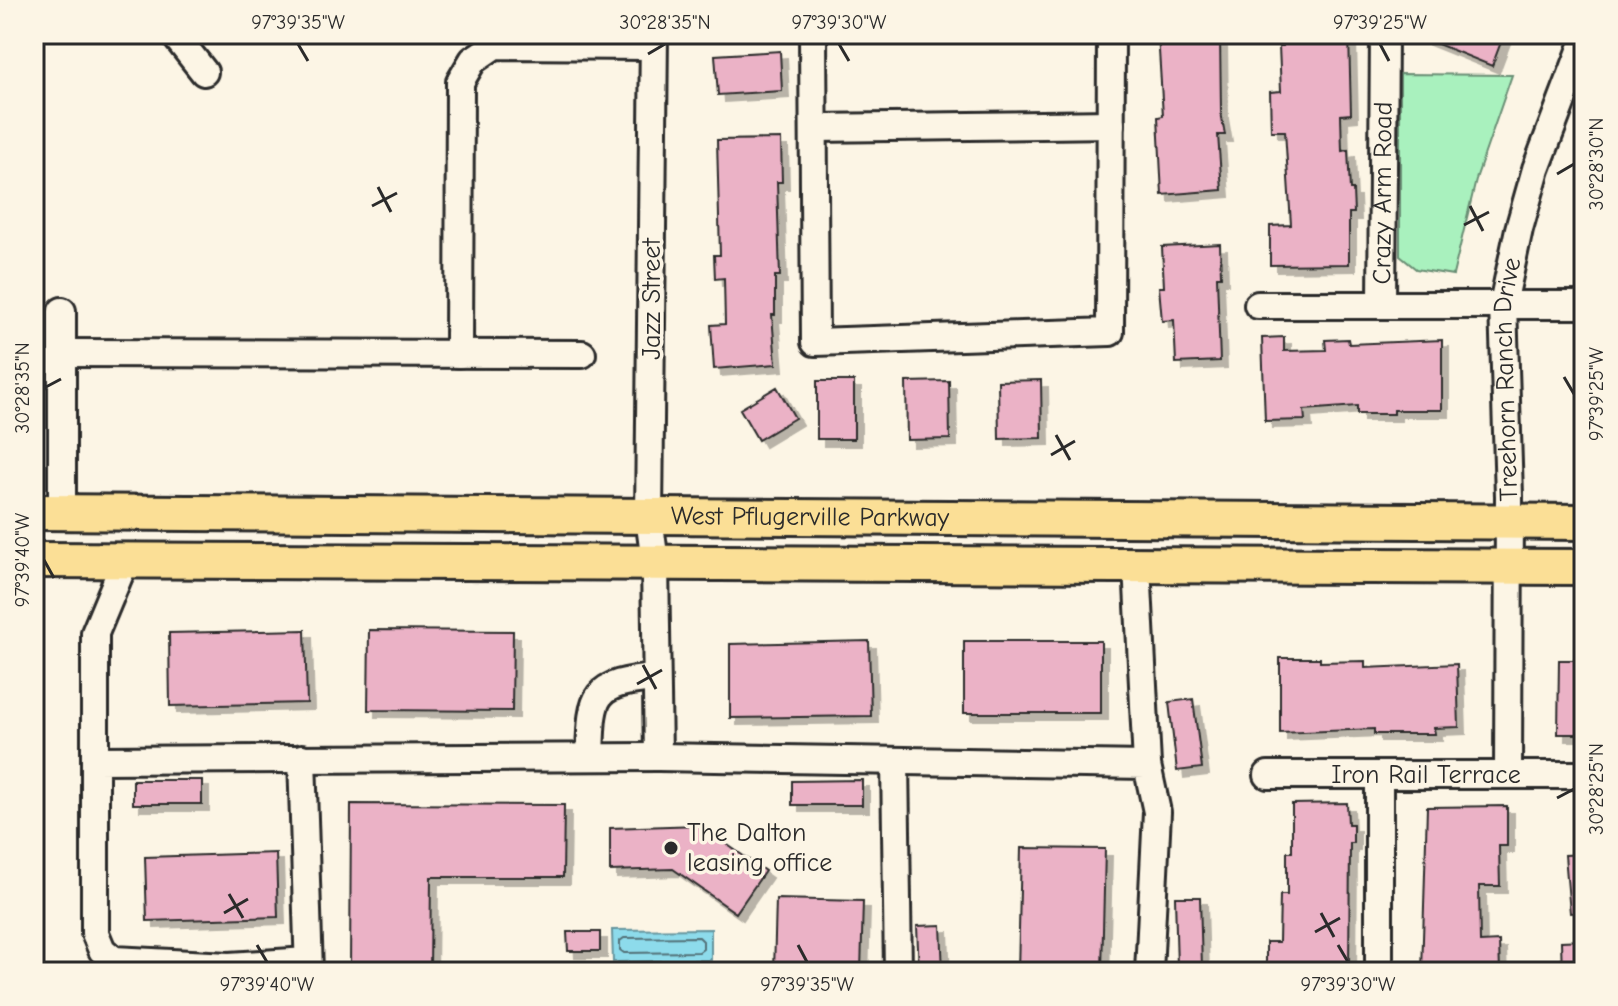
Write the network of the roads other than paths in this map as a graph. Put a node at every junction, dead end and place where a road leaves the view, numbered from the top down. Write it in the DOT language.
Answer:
graph roads {
  1 [pos="174,34"];
  2 [pos="813,34"];
  3 [pos="1111,34"];
  4 [pos="1384,34"];
  5 [pos="654,40"];
  6 [pos="1584,43"];
  7 [pos="204,72"];
  8 [pos="1576,90"];
  9 [pos="1111,124"];
  10 [pos="814,128"];
  11 [pos="1382,303"];
  12 [pos="1503,304"];
  13 [pos="1258,305"];
  14 [pos="1584,305"];
  15 [pos="62,311"];
  16 [pos="63,353"];
  17 [pos="459,354"];
  18 [pos="582,354"];
  19 [pos="48,512"];
  20 [pos="649,517"];
  21 [pos="1509,522"];
  22 [pos="1584,522"];
  23 [pos="34,560"];
  24 [pos="125,561"];
  25 [pos="655,563"];
  26 [pos="1137,565"];
  27 [pos="1509,567"];
  28 [pos="1584,567"];
  29 [pos="656,678"];
  30 [pos="590,757"];
  31 [pos="658,757"];
  32 [pos="302,758"];
  33 [pos="95,760"];
  34 [pos="895,761"];
  35 [pos="1147,765"];
  36 [pos="1268,775"];
  37 [pos="1379,775"];
  38 [pos="1508,775"];
  39 [pos="1584,775"];
  40 [pos="308,966"];
  41 [pos="229,969"];
  42 [pos="898,972"];
  43 [pos="1149,972"];
  44 [pos="1379,972"];
  1 -- 7 [label="street"];
  2 -- 10 [label="street"];
  3 -- 9 [label="street"];
  4 -- 11 [label="street, Crazy Arm Road"];
  5 -- 17 [label="street"];
  5 -- 20 [label="street, Jazz Street"];
  6 -- 8 [label="street, Treehorn Ranch Drive"];
  8 -- 12 [label="street, Treehorn Ranch Drive"];
  9 -- 10 [label="street"];
  9 -- 10 [label="street"];
  11 -- 12 [label="street"];
  11 -- 13 [label="street"];
  12 -- 14 [label="street"];
  12 -- 21 [label="street, Treehorn Ranch Drive"];
  15 -- 16 [label="street"];
  16 -- 17 [label="street"];
  16 -- 19 [label="street"];
  17 -- 18 [label="street"];
  19 -- 20 [label="main road, West Pflugerville Parkway"];
  20 -- 21 [label="main road, West Pflugerville Parkway"];
  20 -- 25 [label="street, Jazz Street"];
  21 -- 22 [label="main road, West Pflugerville Parkway"];
  21 -- 27 [label="street, Treehorn Ranch Drive"];
  23 -- 24 [label="main road, West Pflugerville Parkway"];
  24 -- 25 [label="main road, West Pflugerville Parkway"];
  24 -- 33 [label="street"];
  25 -- 26 [label="main road, West Pflugerville Parkway"];
  25 -- 29 [label="street, Jazz Street"];
  26 -- 27 [label="main road, West Pflugerville Parkway"];
  26 -- 35 [label="street"];
  27 -- 28 [label="main road, West Pflugerville Parkway"];
  27 -- 38 [label="street, Treehorn Ranch Drive"];
  29 -- 30 [label="street"];
  29 -- 31 [label="street, Jazz Street"];
  30 -- 31 [label="street"];
  30 -- 32 [label="street"];
  31 -- 34 [label="street"];
  32 -- 33 [label="street"];
  32 -- 40 [label="street"];
  33 -- 41 [label="street"];
  34 -- 35 [label="street"];
  34 -- 42 [label="street"];
  35 -- 43 [label="street"];
  36 -- 37 [label="street, Iron Rail Terrace"];
  37 -- 38 [label="street, Iron Rail Terrace"];
  37 -- 44 [label="street"];
  38 -- 39 [label="street, Iron Rail Terrace"];
  40 -- 41 [label="street"];
}
